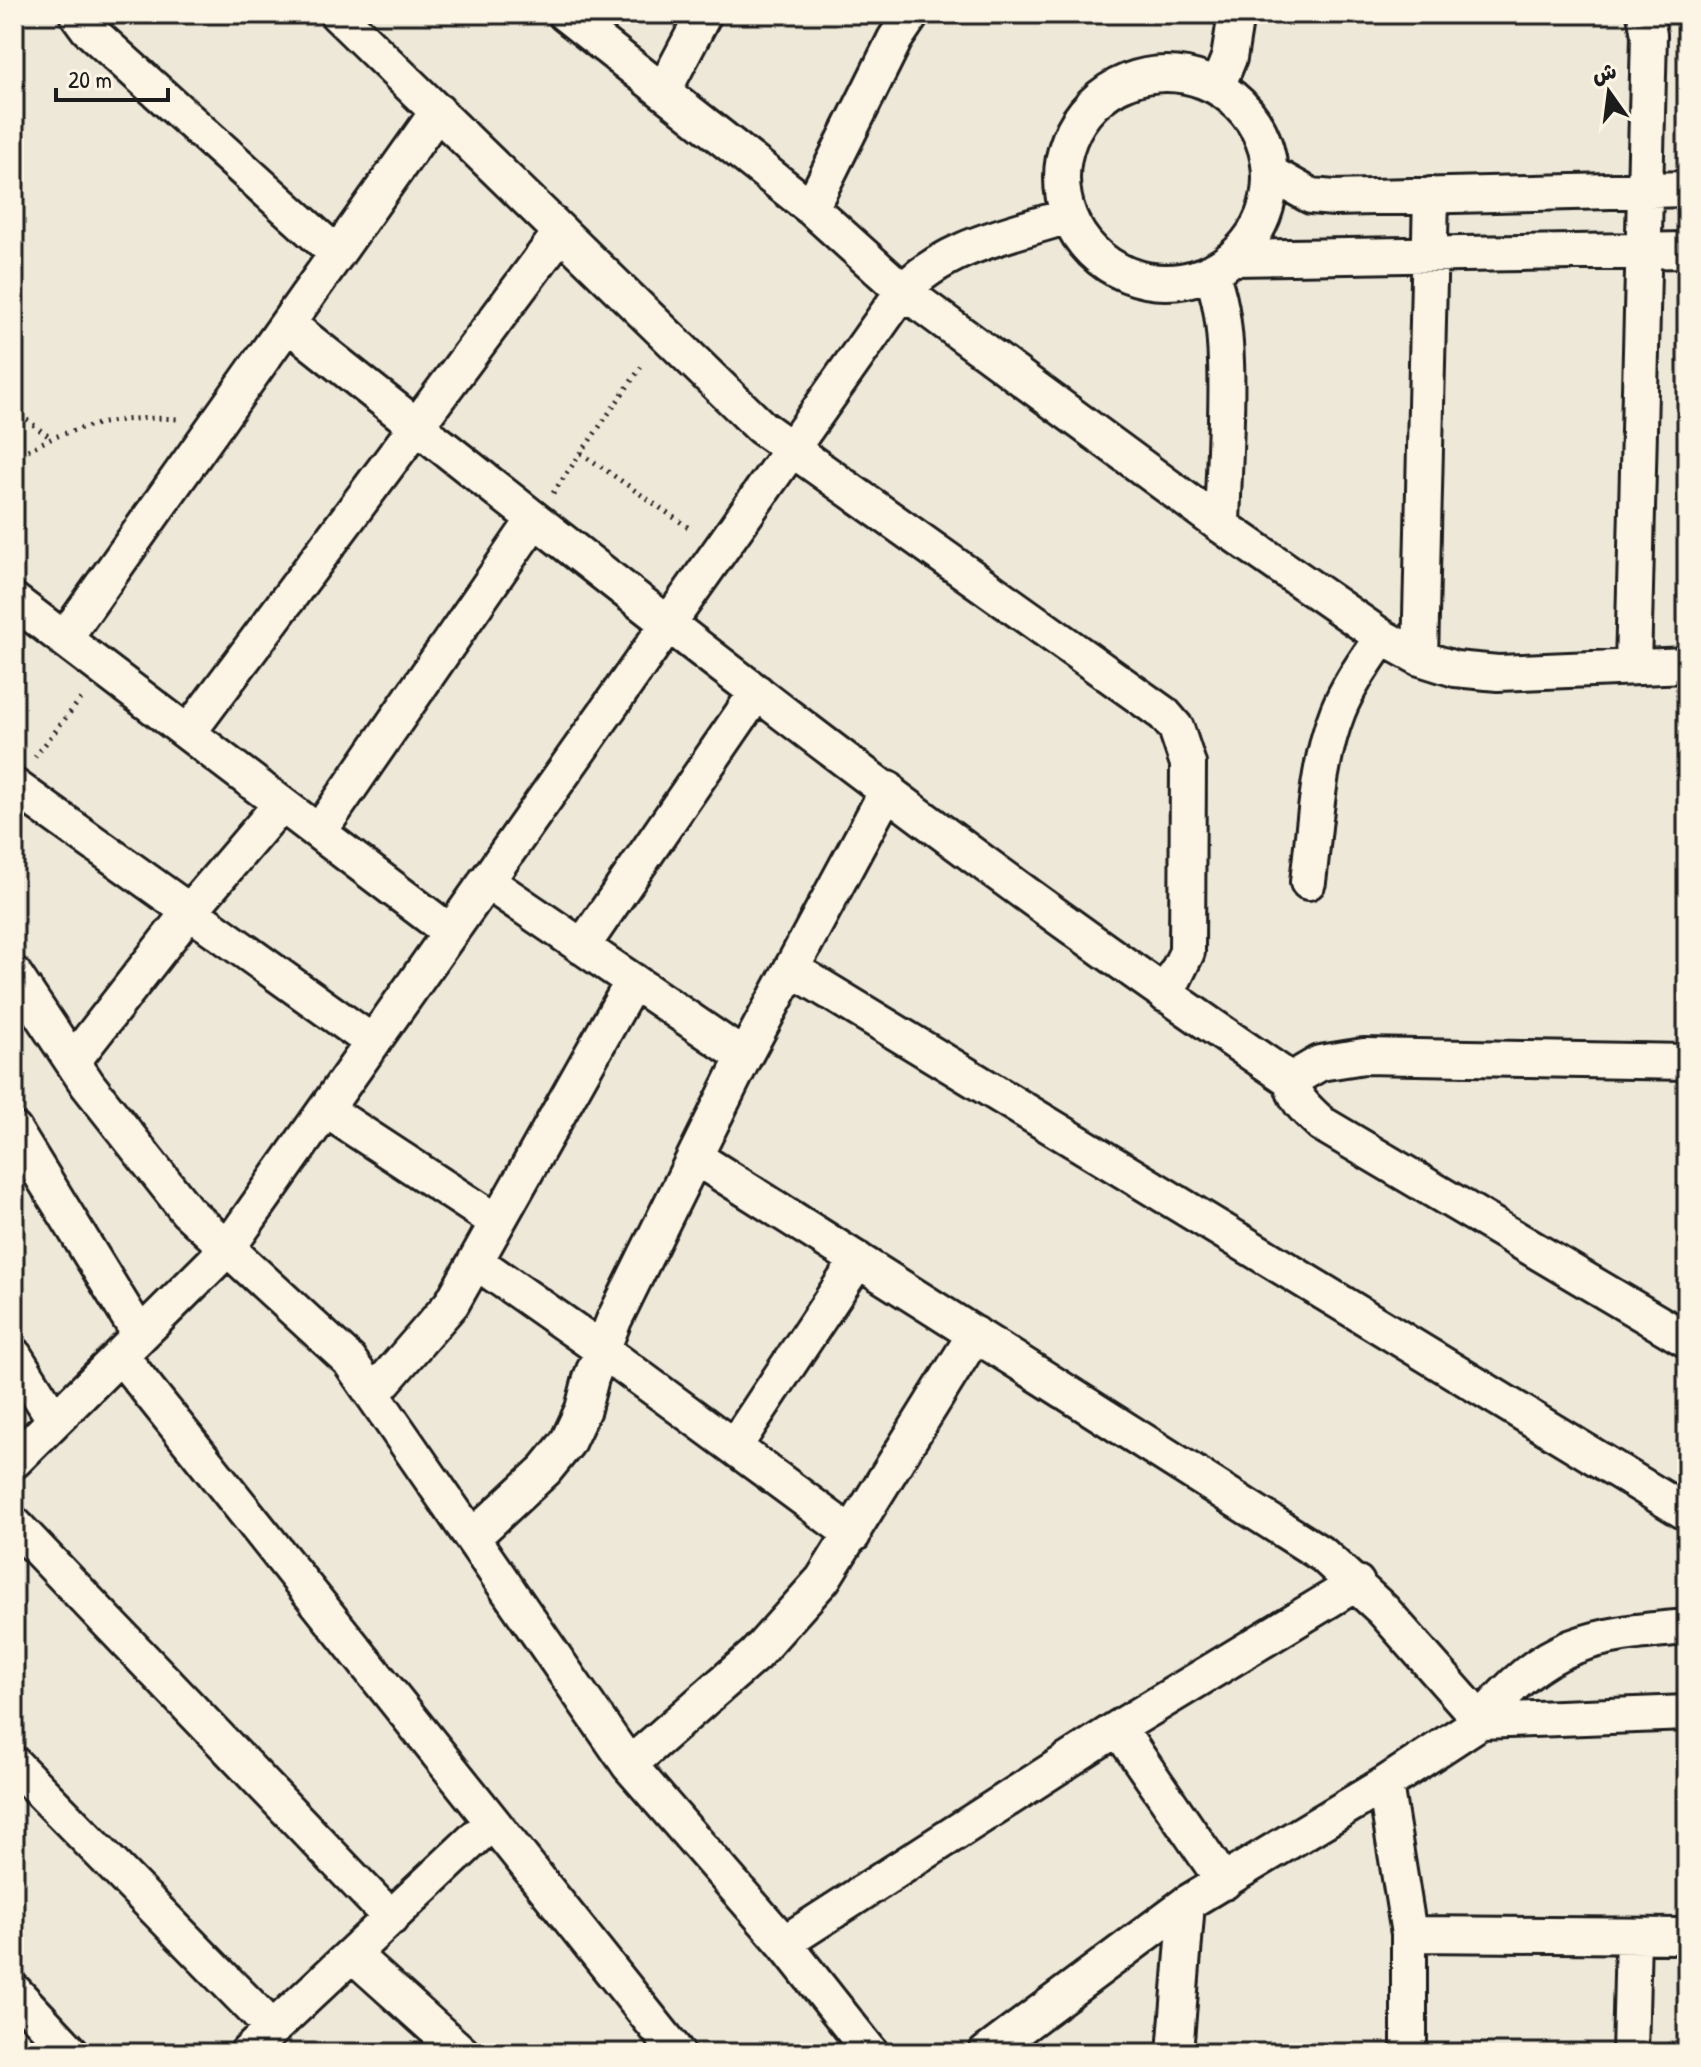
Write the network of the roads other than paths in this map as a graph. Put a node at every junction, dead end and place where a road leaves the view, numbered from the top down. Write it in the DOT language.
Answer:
graph roads {
  1 [pos="77,14"];
  2 [pos="337,14"];
  3 [pos="565,14"];
  4 [pos="704,14"];
  5 [pos="912,14"];
  6 [pos="1236,14"];
  7 [pos="1645,14"];
  8 [pos="1217,87"];
  9 [pos="664,90"];
  10 [pos="438,111"];
  11 [pos="1270,173"];
  12 [pos="1687,189"];
  13 [pos="1645,190"];
  14 [pos="1431,195"];
  15 [pos="811,208"];
  16 [pos="1068,216"];
  17 [pos="561,232"];
  18 [pos="1687,250"];
  19 [pos="1642,251"];
  20 [pos="337,254"];
  21 [pos="1432,255"];
  22 [pos="1222,265"];
  23 [pos="903,291"];
  24 [pos="288,324"];
  25 [pos="416,426"];
  26 [pos="790,448"];
  27 [pos="534,520"];
  28 [pos="1222,526"];
  29 [pos="14,601"];
  30 [pos="667,624"];
  31 [pos="1382,637"];
  32 [pos="64,639"];
  33 [pos="1420,658"];
  34 [pos="1687,665"];
  35 [pos="1633,667"];
  36 [pos="757,692"];
  37 [pos="188,733"];
  38 [pos="23,773"];
  39 [pos="888,789"];
  40 [pos="281,804"];
  41 [pos="319,832"];
  42 [pos="486,881"];
  43 [pos="1308,882"];
  44 [pos="189,912"];
  45 [pos="450,932"];
  46 [pos="582,947"];
  47 [pos="792,969"];
  48 [pos="14,974"];
  49 [pos="633,981"];
  50 [pos="1166,995"];
  51 [pos="372,1042"];
  52 [pos="744,1057"];
  53 [pos="73,1061"];
  54 [pos="1687,1062"];
  55 [pos="1291,1080"];
  56 [pos="326,1110"];
  57 [pos="14,1130"];
  58 [pos="695,1157"];
  59 [pos="497,1222"];
  60 [pos="227,1249"];
  61 [pos="858,1260"];
  62 [pos="478,1263"];
  63 [pos="975,1334"];
  64 [pos="1687,1340"];
  65 [pos="130,1345"];
  66 [pos="601,1349"];
  67 [pos="14,1355"];
  68 [pos="373,1394"];
  69 [pos="54,1419"];
  70 [pos="734,1447"];
  71 [pos="14,1461"];
  72 [pos="1687,1513"];
  73 [pos="14,1524"];
  74 [pos="853,1535"];
  75 [pos="473,1537"];
  76 [pos="1357,1583"];
  77 [pos="1687,1627"];
  78 [pos="1687,1713"];
  79 [pos="1481,1721"];
  80 [pos="1118,1728"];
  81 [pos="14,1764"];
  82 [pos="629,1765"];
  83 [pos="1385,1784"];
  84 [pos="492,1822"];
  85 [pos="1224,1882"];
  86 [pos="1187,1903"];
  87 [pos="391,1918"];
  88 [pos="1409,1934"];
  89 [pos="1633,1936"];
  90 [pos="1687,1936"];
  91 [pos="784,1943"];
  92 [pos="352,1954"];
  93 [pos="19,2006"];
  94 [pos="261,2045"];
  95 [pos="72,2053"];
  96 [pos="462,2053"];
  97 [pos="677,2053"];
  98 [pos="871,2053"];
  99 [pos="986,2053"];
  100 [pos="1175,2053"];
  101 [pos="1409,2053"];
  102 [pos="1630,2053"];
  1 -- 20 [label="street"];
  2 -- 10 [label="street"];
  3 -- 9 [label="street"];
  4 -- 9 [label="street"];
  5 -- 15 [label="street"];
  6 -- 8 [label="street"];
  7 -- 13 [label="street"];
  8 -- 11 [label="street"];
  8 -- 16 [label="street"];
  9 -- 15 [label="street"];
  10 -- 17 [label="street"];
  10 -- 20 [label="street"];
  11 -- 14 [label="street"];
  11 -- 22 [label="street"];
  12 -- 13 [label="street"];
  13 -- 14 [label="street"];
  13 -- 19 [label="street"];
  14 -- 21 [label="street"];
  15 -- 23 [label="street"];
  16 -- 22 [label="street"];
  16 -- 23 [label="street"];
  17 -- 25 [label="street"];
  17 -- 26 [label="street"];
  18 -- 19 [label="street"];
  19 -- 21 [label="street"];
  19 -- 35 [label="street"];
  20 -- 24 [label="street"];
  21 -- 22 [label="street"];
  21 -- 33 [label="street"];
  22 -- 28 [label="street"];
  23 -- 26 [label="street"];
  23 -- 28 [label="street"];
  24 -- 25 [label="street"];
  24 -- 32 [label="street"];
  25 -- 27 [label="street"];
  25 -- 37 [label="street"];
  26 -- 30 [label="street"];
  26 -- 50 [label="street"];
  27 -- 30 [label="street"];
  27 -- 41 [label="street"];
  28 -- 31 [label="street"];
  29 -- 32 [label="street"];
  30 -- 36 [label="street"];
  30 -- 42 [label="street"];
  31 -- 33 [label="street"];
  31 -- 43 [label="street"];
  32 -- 37 [label="street"];
  33 -- 35 [label="street"];
  34 -- 35 [label="street"];
  36 -- 39 [label="street"];
  36 -- 46 [label="street"];
  37 -- 40 [label="street"];
  38 -- 44 [label="street"];
  39 -- 47 [label="street"];
  39 -- 50 [label="street"];
  40 -- 41 [label="street"];
  40 -- 44 [label="street"];
  41 -- 45 [label="street"];
  42 -- 45 [label="street"];
  42 -- 46 [label="street"];
  44 -- 51 [label="street"];
  44 -- 53 [label="street"];
  45 -- 51 [label="street"];
  46 -- 49 [label="street"];
  47 -- 52 [label="street"];
  47 -- 72 [label="street"];
  48 -- 53 [label="street"];
  49 -- 52 [label="street"];
  49 -- 59 [label="street"];
  50 -- 55 [label="street"];
  51 -- 56 [label="street"];
  52 -- 58 [label="street"];
  53 -- 60 [label="street"];
  54 -- 55 [label="street"];
  55 -- 64 [label="street"];
  56 -- 59 [label="street"];
  56 -- 60 [label="street"];
  57 -- 65 [label="street"];
  58 -- 61 [label="street"];
  58 -- 66 [label="street"];
  59 -- 62 [label="street"];
  60 -- 65 [label="street"];
  60 -- 68 [label="street"];
  61 -- 63 [label="street"];
  61 -- 70 [label="street"];
  62 -- 66 [label="street"];
  62 -- 68 [label="street"];
  63 -- 74 [label="street"];
  63 -- 76 [label="street"];
  65 -- 69 [label="street"];
  65 -- 84 [label="street"];
  66 -- 70 [label="street"];
  66 -- 75 [label="street"];
  67 -- 69 [label="street"];
  68 -- 75 [label="street"];
  69 -- 71 [label="street"];
  70 -- 74 [label="street"];
  73 -- 87 [label="street"];
  74 -- 82 [label="street"];
  75 -- 82 [label="street"];
  76 -- 79 [label="street"];
  76 -- 80 [label="street"];
  77 -- 79 [label="street"];
  78 -- 79 [label="street"];
  79 -- 83 [label="street"];
  80 -- 85 [label="street"];
  80 -- 91 [label="street"];
  81 -- 94 [label="street"];
  82 -- 91 [label="street"];
  83 -- 85 [label="street"];
  83 -- 88 [label="street"];
  84 -- 87 [label="street"];
  84 -- 97 [label="street"];
  85 -- 86 [label="street"];
  86 -- 99 [label="street"];
  86 -- 100 [label="street"];
  87 -- 92 [label="street"];
  88 -- 89 [label="street"];
  88 -- 101 [label="street"];
  89 -- 90 [label="street"];
  89 -- 102 [label="street"];
  91 -- 98 [label="street"];
  92 -- 94 [label="street"];
  92 -- 96 [label="street"];
  93 -- 95 [label="street"];
}
